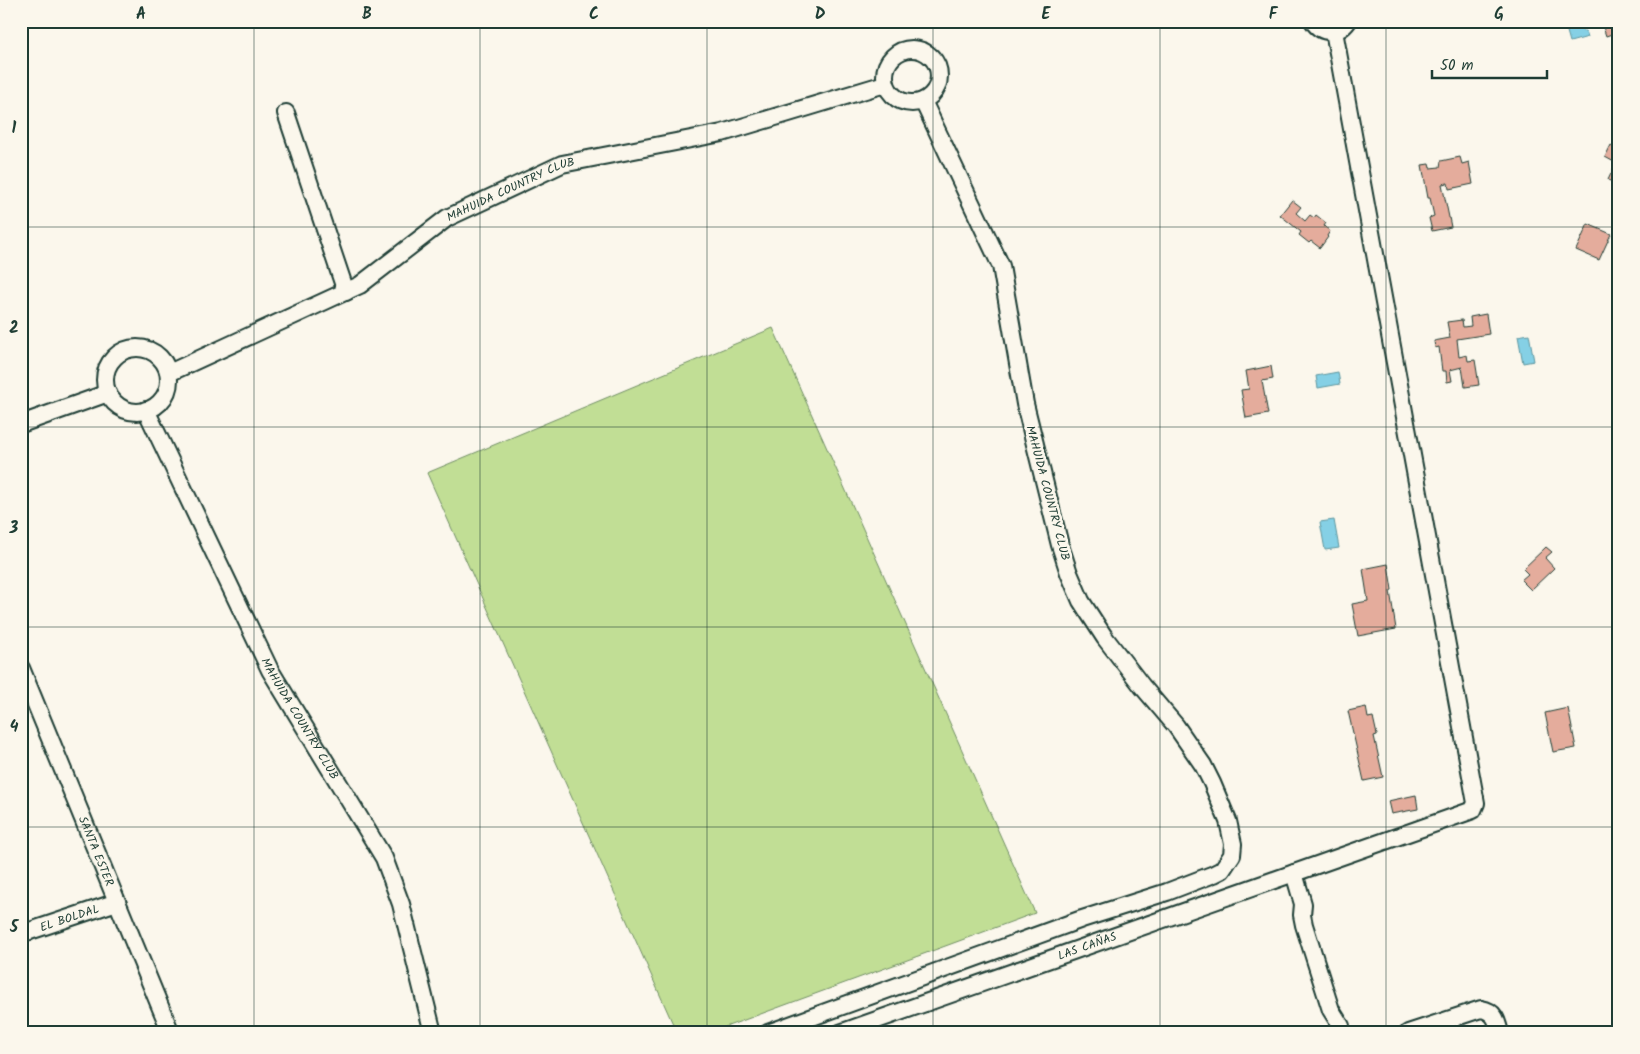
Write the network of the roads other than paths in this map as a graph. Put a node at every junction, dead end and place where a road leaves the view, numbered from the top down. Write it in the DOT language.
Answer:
graph roads {
  1 [pos="1313,21"];
  2 [pos="1348,21"];
  3 [pos="1334,31"];
  4 [pos="885,84"];
  5 [pos="923,101"];
  6 [pos="286,113"];
  7 [pos="346,292"];
  8 [pos="168,373"];
  9 [pos="108,393"];
  10 [pos="146,410"];
  11 [pos="21,424"];
  12 [pos="21,668"];
  13 [pos="1294,873"];
  14 [pos="117,902"];
  15 [pos="21,934"];
  16 [pos="1342,1029"];
  17 [pos="171,1033"];
  18 [pos="433,1033"];
  19 [pos="768,1033"];
  20 [pos="840,1033"];
  21 [pos="1408,1033"];
  22 [pos="1500,1033"];
  1 -- 3 [label="street"];
  2 -- 3 [label="street"];
  3 -- 13 [label="street, LAS CAÑAS"];
  4 -- 5 [label="street"];
  4 -- 5 [label="street"];
  4 -- 7 [label="street, MAHUIDA COUNTRY CLUB"];
  5 -- 19 [label="street, MAHUIDA COUNTRY CLUB"];
  6 -- 7 [label="street"];
  7 -- 8 [label="street, MAHUIDA COUNTRY CLUB"];
  8 -- 9 [label="street"];
  8 -- 10 [label="street"];
  9 -- 10 [label="street"];
  9 -- 11 [label="street"];
  10 -- 18 [label="street, MAHUIDA COUNTRY CLUB"];
  12 -- 14 [label="street, SANTA ESTER"];
  13 -- 16 [label="street"];
  13 -- 20 [label="street, LAS CAÑAS"];
  14 -- 15 [label="street, EL BOLDAL"];
  14 -- 17 [label="street, SANTA ESTER"];
  21 -- 22 [label="street"];
}
